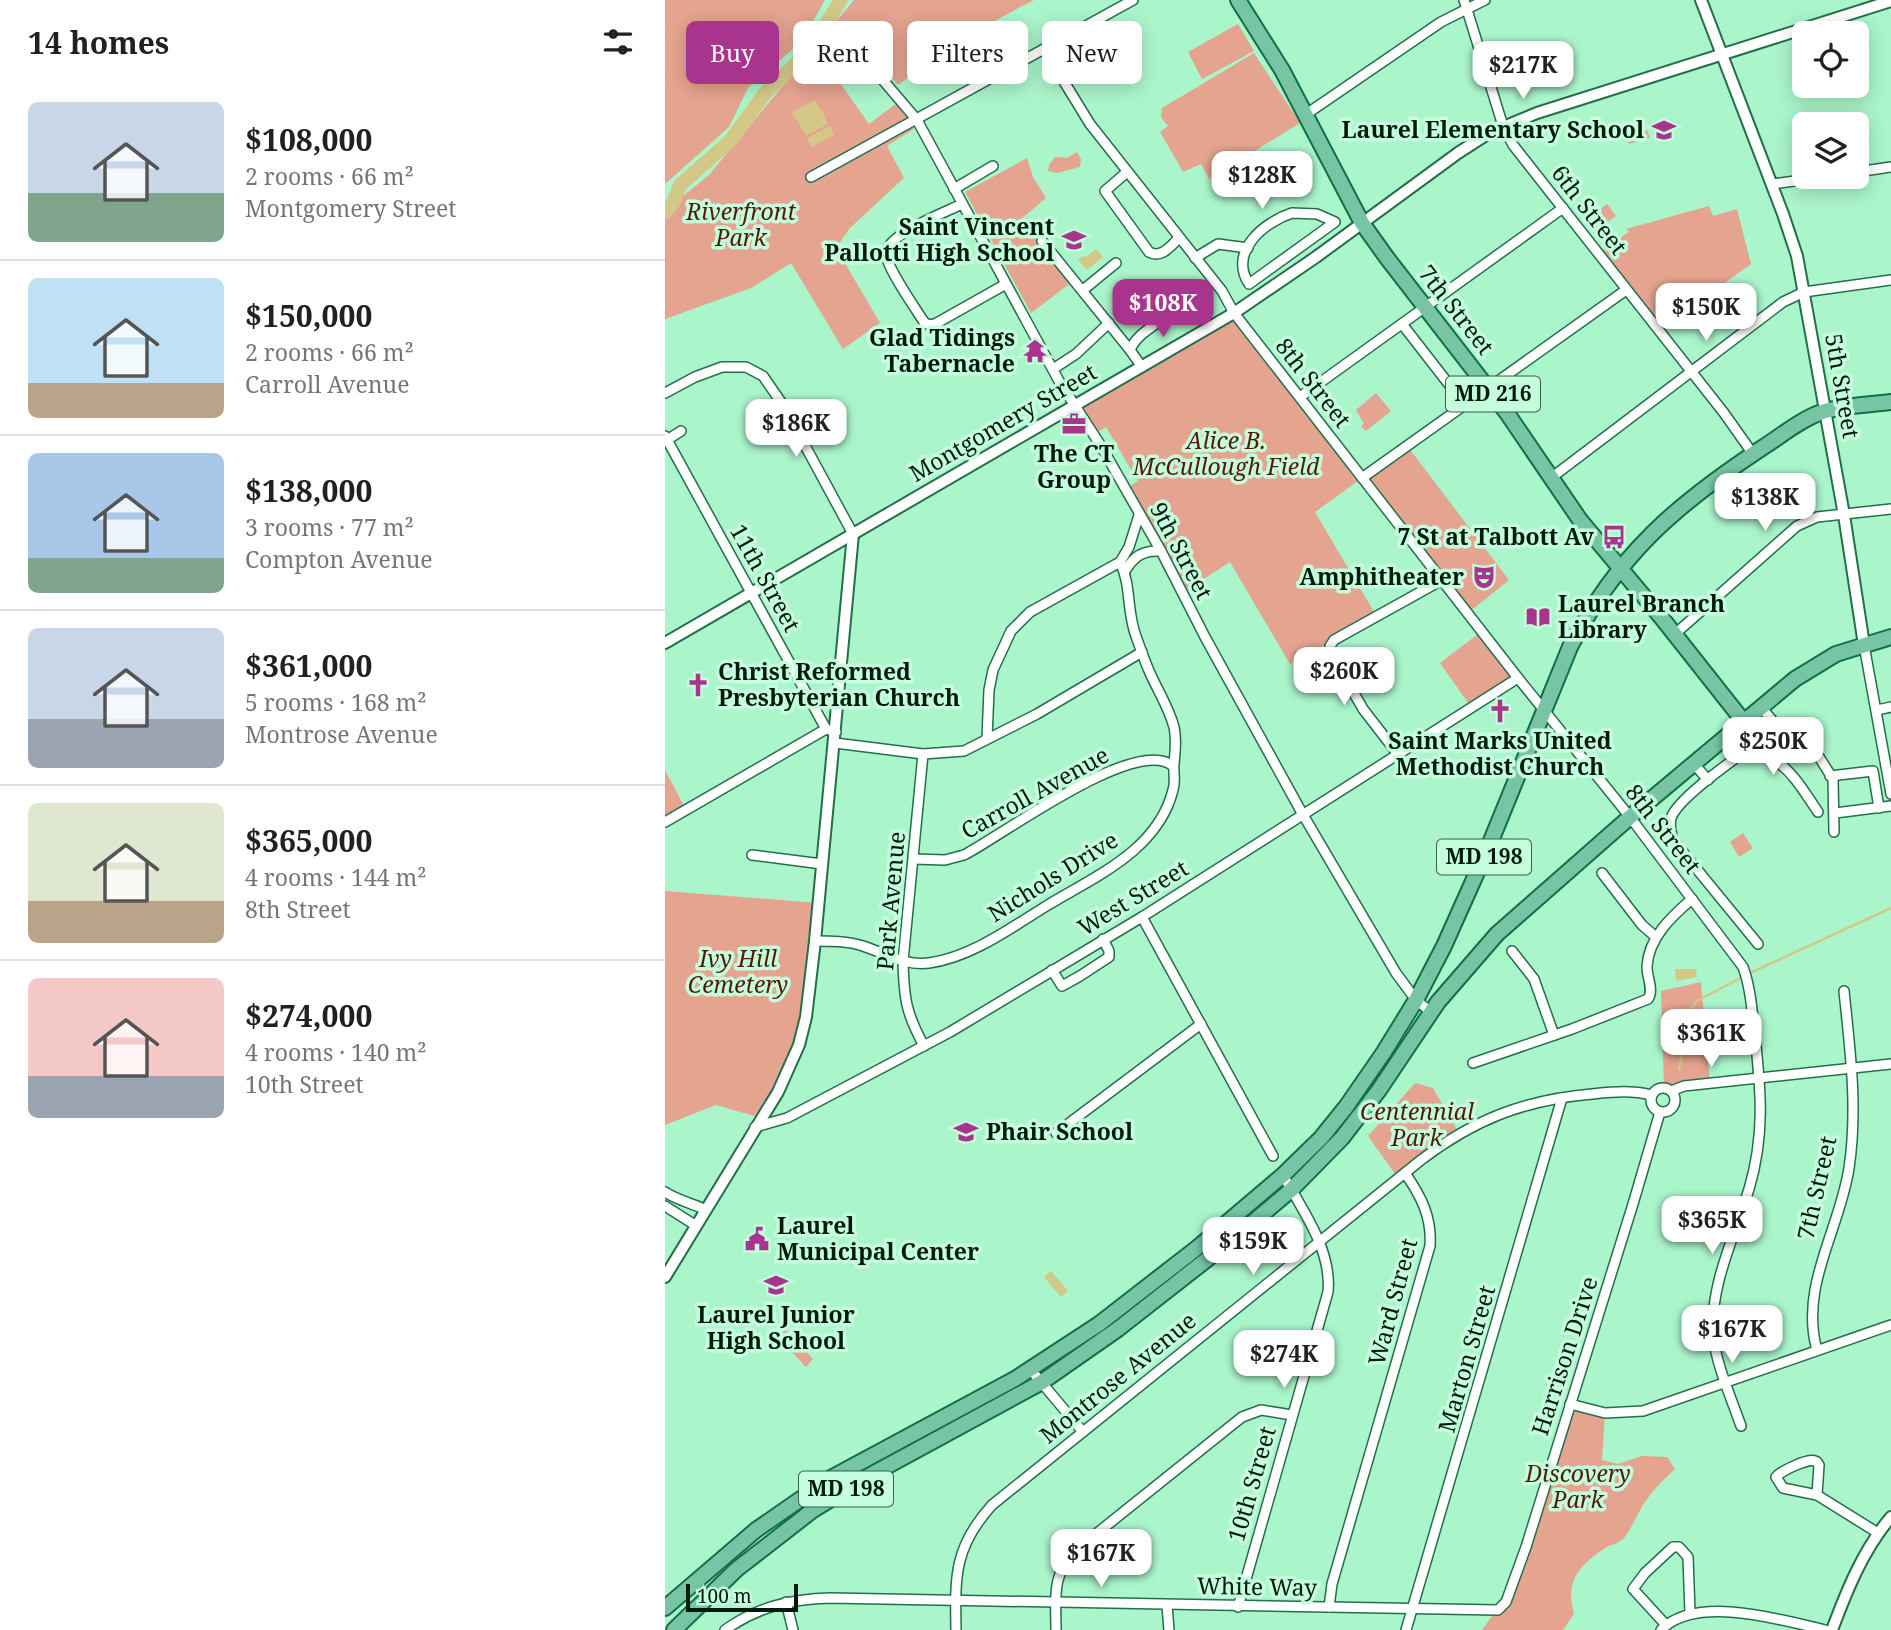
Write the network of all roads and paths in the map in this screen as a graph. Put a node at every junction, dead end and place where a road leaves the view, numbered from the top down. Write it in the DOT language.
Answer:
graph roads {
  1 [pos="1133,0"];
  2 [pos="1238,0"];
  3 [pos="1246,0"];
  4 [pos="1485,0"];
  5 [pos="1701,0"];
  6 [pos="1891,1"];
  7 [pos="1466,4"];
  8 [pos="1095,21"];
  9 [pos="1264,40"];
  10 [pos="1042,50"];
  11 [pos="1721,56"];
  12 [pos="886,84"];
  13 [pos="1065,84"];
  14 [pos="1305,116"];
  15 [pos="917,120"];
  16 [pos="1503,126"];
  17 [pos="993,166"];
  18 [pos="1891,167"];
  19 [pos="1869,170"];
  20 [pos="1127,172"];
  21 [pos="811,177"];
  22 [pos="1792,181"];
  23 [pos="1772,184"];
  24 [pos="954,189"];
  25 [pos="962,204"];
  26 [pos="1563,208"];
  27 [pos="1362,223"];
  28 [pos="1179,238"];
  29 [pos="1042,241"];
  30 [pos="1248,248"];
  31 [pos="1195,258"];
  32 [pos="1116,263"];
  33 [pos="1891,280"];
  34 [pos="1006,284"];
  35 [pos="1626,289"];
  36 [pos="1083,290"];
  37 [pos="1804,292"];
  38 [pos="1176,308"];
  39 [pos="1425,308"];
  40 [pos="1234,313"];
  41 [pos="1109,323"];
  42 [pos="1402,324"];
  43 [pos="1130,350"];
  44 [pos="1142,366"];
  45 [pos="1053,369"];
  46 [pos="1692,373"];
  47 [pos="1488,388"];
  48 [pos="665,393"];
  49 [pos="1300,397"];
  50 [pos="1891,402"];
  51 [pos="1074,405"];
  52 [pos="1465,405"];
  53 [pos="1824,411"];
  54 [pos="681,431"];
  55 [pos="666,438"];
  56 [pos="1753,454"];
  57 [pos="1362,478"];
  58 [pos="1551,478"];
  59 [pos="1891,509"];
  60 [pos="1844,514"];
  61 [pos="1139,515"];
  62 [pos="853,534"];
  63 [pos="1161,551"];
  64 [pos="1120,562"];
  65 [pos="1620,569"];
  66 [pos="1125,571"];
  67 [pos="1442,580"];
  68 [pos="752,594"];
  69 [pos="1675,634"];
  70 [pos="1891,637"];
  71 [pos="665,643"];
  72 [pos="1864,645"];
  73 [pos="1142,652"];
  74 [pos="1518,678"];
  75 [pos="1761,707"];
  76 [pos="1891,707"];
  77 [pos="1544,709"];
  78 [pos="1877,710"];
  79 [pos="1744,722"];
  80 [pos="832,735"];
  81 [pos="987,737"];
  82 [pos="1397,753"];
  83 [pos="923,754"];
  84 [pos="1694,764"];
  85 [pos="1173,766"];
  86 [pos="1830,776"];
  87 [pos="1709,780"];
  88 [pos="1891,793"];
  89 [pos="1891,806"];
  90 [pos="1879,808"];
  91 [pos="1818,812"];
  92 [pos="1302,813"];
  93 [pos="1835,813"];
  94 [pos="1630,817"];
  95 [pos="665,822"];
  96 [pos="1834,832"];
  97 [pos="752,855"];
  98 [pos="914,859"];
  99 [pos="822,864"];
  100 [pos="1602,873"];
  101 [pos="1692,899"];
  102 [pos="1142,917"];
  103 [pos="1657,937"];
  104 [pos="1103,939"];
  105 [pos="815,941"];
  106 [pos="1758,944"];
  107 [pos="1512,951"];
  108 [pos="904,961"];
  109 [pos="1052,970"];
  110 [pos="1844,991"];
  111 [pos="1416,1000"];
  112 [pos="1431,1012"];
  113 [pos="1201,1024"];
  114 [pos="1554,1035"];
  115 [pos="924,1046"];
  116 [pos="1473,1063"];
  117 [pos="1891,1064"];
  118 [pos="1852,1068"];
  119 [pos="1759,1078"];
  120 [pos="1671,1091"];
  121 [pos="1651,1096"];
  122 [pos="1562,1098"];
  123 [pos="1660,1112"];
  124 [pos="755,1127"];
  125 [pos="1056,1133"];
  126 [pos="1273,1156"];
  127 [pos="1405,1173"];
  128 [pos="1283,1175"];
  129 [pos="1291,1190"];
  130 [pos="665,1192"];
  131 [pos="665,1206"];
  132 [pos="704,1209"];
  133 [pos="695,1225"];
  134 [pos="1319,1242"];
  135 [pos="665,1277"];
  136 [pos="1891,1325"];
  137 [pos="1817,1350"];
  138 [pos="1031,1370"];
  139 [pos="1042,1382"];
  140 [pos="1726,1383"];
  141 [pos="1570,1404"];
  142 [pos="1292,1415"];
  143 [pos="1741,1426"];
  144 [pos="1083,1432"];
  145 [pos="1817,1495"];
  146 [pos="1891,1517"];
  147 [pos="1878,1533"];
  148 [pos="956,1601"];
  149 [pos="786,1602"];
  150 [pos="1056,1603"];
  151 [pos="1167,1605"];
  152 [pos="1238,1607"];
  153 [pos="1329,1607"];
  154 [pos="665,1608"];
  155 [pos="1501,1609"];
  156 [pos="1412,1610"];
  157 [pos="1690,1613"];
  158 [pos="1663,1628"];
  159 [pos="674,1630"];
  160 [pos="725,1630"];
  161 [pos="793,1630"];
  162 [pos="956,1630"];
  163 [pos="1056,1630"];
  164 [pos="1169,1630"];
  165 [pos="1406,1630"];
  166 [pos="1825,1630"];
  167 [pos="1832,1630"];
  1 -- 8 [label="street"];
  2 -- 9 [label="main road, 7th Street / MD 216"];
  3 -- 9 [label="main road, 7th Street / MD 216"];
  4 -- 7 [label="street"];
  5 -- 11 [label="street, 5th Street"];
  6 -- 11 [label="street, Montgomery Street"];
  7 -- 14 [label="street"];
  7 -- 16 [label="street, 6th Street"];
  9 -- 14 [label="main road, 7th Street / MD 216"];
  10 -- 15 [label="street"];
  11 -- 16 [label="street, Montgomery Street"];
  11 -- 23 [label="street, 5th Street"];
  12 -- 15 [label="street, 9th Street"];
  13 -- 20 [label="street, 8th Street"];
  14 -- 27 [label="main road, 7th Street / MD 216"];
  15 -- 21 [label="street"];
  15 -- 24 [label="street, 9th Street"];
  16 -- 26 [label="street, 6th Street"];
  16 -- 27 [label="street, Montgomery Street"];
  17 -- 24 [label="street"];
  18 -- 19 [label="street"];
  20 -- 28 [label="street, 8th Street"];
  20 -- 28 [label="street"];
  22 -- 23 [label="street"];
  23 -- 37 [label="street, 5th Street"];
  24 -- 25 [label="street, 9th Street"];
  25 -- 34 [label="street, 9th Street"];
  25 -- 34 [label="street"];
  26 -- 35 [label="street, 6th Street"];
  26 -- 39 [label="street"];
  27 -- 39 [label="main road, 7th Street / MD 216"];
  27 -- 40 [label="street, Montgomery Street"];
  28 -- 31 [label="street, 8th Street"];
  29 -- 36 [label="street"];
  30 -- 30 [label="street"];
  30 -- 31 [label="street"];
  31 -- 40 [label="street, 8th Street"];
  32 -- 36 [label="street"];
  33 -- 37 [label="street"];
  34 -- 45 [label="street, 9th Street"];
  35 -- 46 [label="street, 6th Street"];
  35 -- 47 [label="street"];
  36 -- 41 [label="street"];
  37 -- 46 [label="street"];
  37 -- 53 [label="street, 5th Street"];
  38 -- 43 [label="street"];
  39 -- 42 [label="street"];
  39 -- 47 [label="main road, 7th Street / MD 216"];
  40 -- 44 [label="street, Montgomery Street"];
  40 -- 49 [label="street, 8th Street"];
  41 -- 43 [label="street"];
  41 -- 45 [label="street"];
  42 -- 49 [label="street"];
  42 -- 52 [label="street"];
  43 -- 44 [label="street"];
  44 -- 51 [label="street, Montgomery Street"];
  45 -- 51 [label="street, 9th Street"];
  46 -- 56 [label="street, 6th Street"];
  46 -- 58 [label="street"];
  47 -- 52 [label="street"];
  47 -- 58 [label="main road, 7th Street / MD 216"];
  48 -- 62 [label="street"];
  49 -- 57 [label="street, 8th Street"];
  50 -- 53 [label="main road, MD 198"];
  51 -- 61 [label="street, 9th Street"];
  51 -- 62 [label="street, Montgomery Street"];
  52 -- 57 [label="street"];
  53 -- 56 [label="main road, MD 198"];
  53 -- 60 [label="street, 5th Street"];
  54 -- 55 [label="street"];
  55 -- 68 [label="street, 11th Street"];
  56 -- 65 [label="main road, MD 198"];
  57 -- 67 [label="street, 8th Street"];
  58 -- 65 [label="main road, 7th Street / MD 216"];
  59 -- 60 [label="street"];
  60 -- 69 [label="street"];
  60 -- 72 [label="street, 5th Street"];
  61 -- 63 [label="street, 9th Street"];
  61 -- 64 [label="street"];
  62 -- 68 [label="street, Montgomery Street"];
  62 -- 80 [label="street"];
  63 -- 66 [label="street"];
  63 -- 92 [label="street, 9th Street"];
  64 -- 66 [label="street, Nichols Drive"];
  64 -- 81 [label="street"];
  65 -- 69 [label="main road, 7th Street / MD 216"];
  65 -- 77 [label="main road, MD 198"];
  66 -- 73 [label="street, Nichols Drive"];
  67 -- 74 [label="street, 8th Street"];
  67 -- 82 [label="street"];
  68 -- 71 [label="street, Montgomery Street"];
  68 -- 80 [label="street, 11th Street"];
  69 -- 79 [label="main road, 7th Street / MD 216"];
  70 -- 72 [label="main road, MD 198"];
  72 -- 75 [label="main road, MD 198"];
  72 -- 78 [label="street, 5th Street"];
  73 -- 81 [label="street"];
  73 -- 85 [label="street, Nichols Drive"];
  74 -- 77 [label="street, 8th Street"];
  74 -- 82 [label="street, West Street"];
  75 -- 79 [label="main road, MD 198"];
  75 -- 86 [label="street"];
  76 -- 78 [label="street"];
  77 -- 94 [label="street, 8th Street"];
  77 -- 111 [label="main road, MD 198"];
  78 -- 88 [label="street, 5th Street"];
  79 -- 84 [label="main road, MD 198"];
  80 -- 83 [label="street"];
  80 -- 95 [label="street"];
  80 -- 99 [label="street"];
  81 -- 83 [label="street"];
  82 -- 92 [label="street, West Street"];
  83 -- 98 [label="street, Park Avenue"];
  84 -- 87 [label="street"];
  84 -- 94 [label="main road, MD 198"];
  85 -- 98 [label="street, Carroll Avenue"];
  85 -- 108 [label="street, Nichols Drive"];
  86 -- 90 [label="street"];
  86 -- 93 [label="street"];
  87 -- 91 [label="street"];
  87 -- 106 [label="street"];
  89 -- 90 [label="street"];
  90 -- 93 [label="street"];
  92 -- 102 [label="street, West Street"];
  92 -- 111 [label="street, 9th Street"];
  93 -- 96 [label="street"];
  94 -- 101 [label="street, 8th Street"];
  94 -- 112 [label="main road, MD 198"];
  97 -- 99 [label="street"];
  98 -- 108 [label="street, Park Avenue"];
  99 -- 105 [label="street"];
  100 -- 103 [label="street"];
  101 -- 103 [label="street"];
  101 -- 119 [label="street, 8th Street"];
  102 -- 104 [label="street, West Street"];
  102 -- 113 [label="street"];
  103 -- 114 [label="street"];
  104 -- 109 [label="street, West Street"];
  104 -- 109 [label="street"];
  105 -- 108 [label="street, Nichols Drive"];
  105 -- 124 [label="street"];
  107 -- 114 [label="street"];
  108 -- 115 [label="street, Park Avenue"];
  109 -- 115 [label="street, West Street"];
  110 -- 118 [label="street, 7th Street"];
  111 -- 112 [label="street, 9th Street"];
  111 -- 128 [label="main road, MD 198"];
  112 -- 129 [label="main road, MD 198"];
  113 -- 125 [label="street"];
  113 -- 126 [label="street"];
  114 -- 116 [label="street"];
  115 -- 124 [label="street, West Street"];
  117 -- 118 [label="street"];
  118 -- 119 [label="street"];
  118 -- 137 [label="street, 7th Street"];
  119 -- 120 [label="street"];
  119 -- 140 [label="street, 8th Street"];
  120 -- 121 [label="street"];
  120 -- 123 [label="street"];
  121 -- 122 [label="street, Montrose Avenue"];
  121 -- 123 [label="street"];
  122 -- 127 [label="street, Montrose Avenue"];
  122 -- 156 [label="street, Marton Street"];
  123 -- 141 [label="street, Harrison Drive"];
  124 -- 132 [label="street"];
  127 -- 134 [label="street, Montrose Avenue"];
  127 -- 153 [label="street, Ward Street"];
  128 -- 129 [label="street, 10th Street"];
  128 -- 138 [label="main road, MD 198"];
  129 -- 134 [label="street, 10th Street"];
  129 -- 139 [label="main road, MD 198"];
  130 -- 132 [label="street"];
  131 -- 133 [label="street"];
  132 -- 133 [label="street"];
  133 -- 135 [label="street"];
  134 -- 142 [label="street, 10th Street"];
  134 -- 144 [label="street, Montrose Avenue"];
  136 -- 137 [label="street"];
  137 -- 140 [label="street"];
  138 -- 139 [label="street"];
  138 -- 154 [label="main road, MD 198"];
  139 -- 144 [label="street"];
  139 -- 159 [label="main road, MD 198"];
  140 -- 141 [label="street"];
  140 -- 143 [label="street, 8th Street"];
  141 -- 155 [label="street, Harrison Drive"];
  142 -- 150 [label="street"];
  142 -- 152 [label="street, 10th Street"];
  144 -- 148 [label="street, Montrose Avenue"];
  145 -- 145 [label="street"];
  145 -- 147 [label="street"];
  146 -- 147 [label="street"];
  147 -- 167 [label="street"];
  148 -- 149 [label="street, White Way"];
  148 -- 150 [label="street, White Way"];
  148 -- 162 [label="street, Montrose Avenue"];
  149 -- 160 [label="street, White Way"];
  149 -- 161 [label="street"];
  150 -- 151 [label="street, White Way"];
  150 -- 163 [label="street"];
  151 -- 152 [label="street, White Way"];
  151 -- 164 [label="street"];
  152 -- 153 [label="street, White Way"];
  153 -- 156 [label="street, White Way"];
  155 -- 156 [label="street, White Way"];
  156 -- 165 [label="street, Marton Street"];
  157 -- 158 [label="street"];
  157 -- 158 [label="street"];
  157 -- 166 [label="street"];
}
